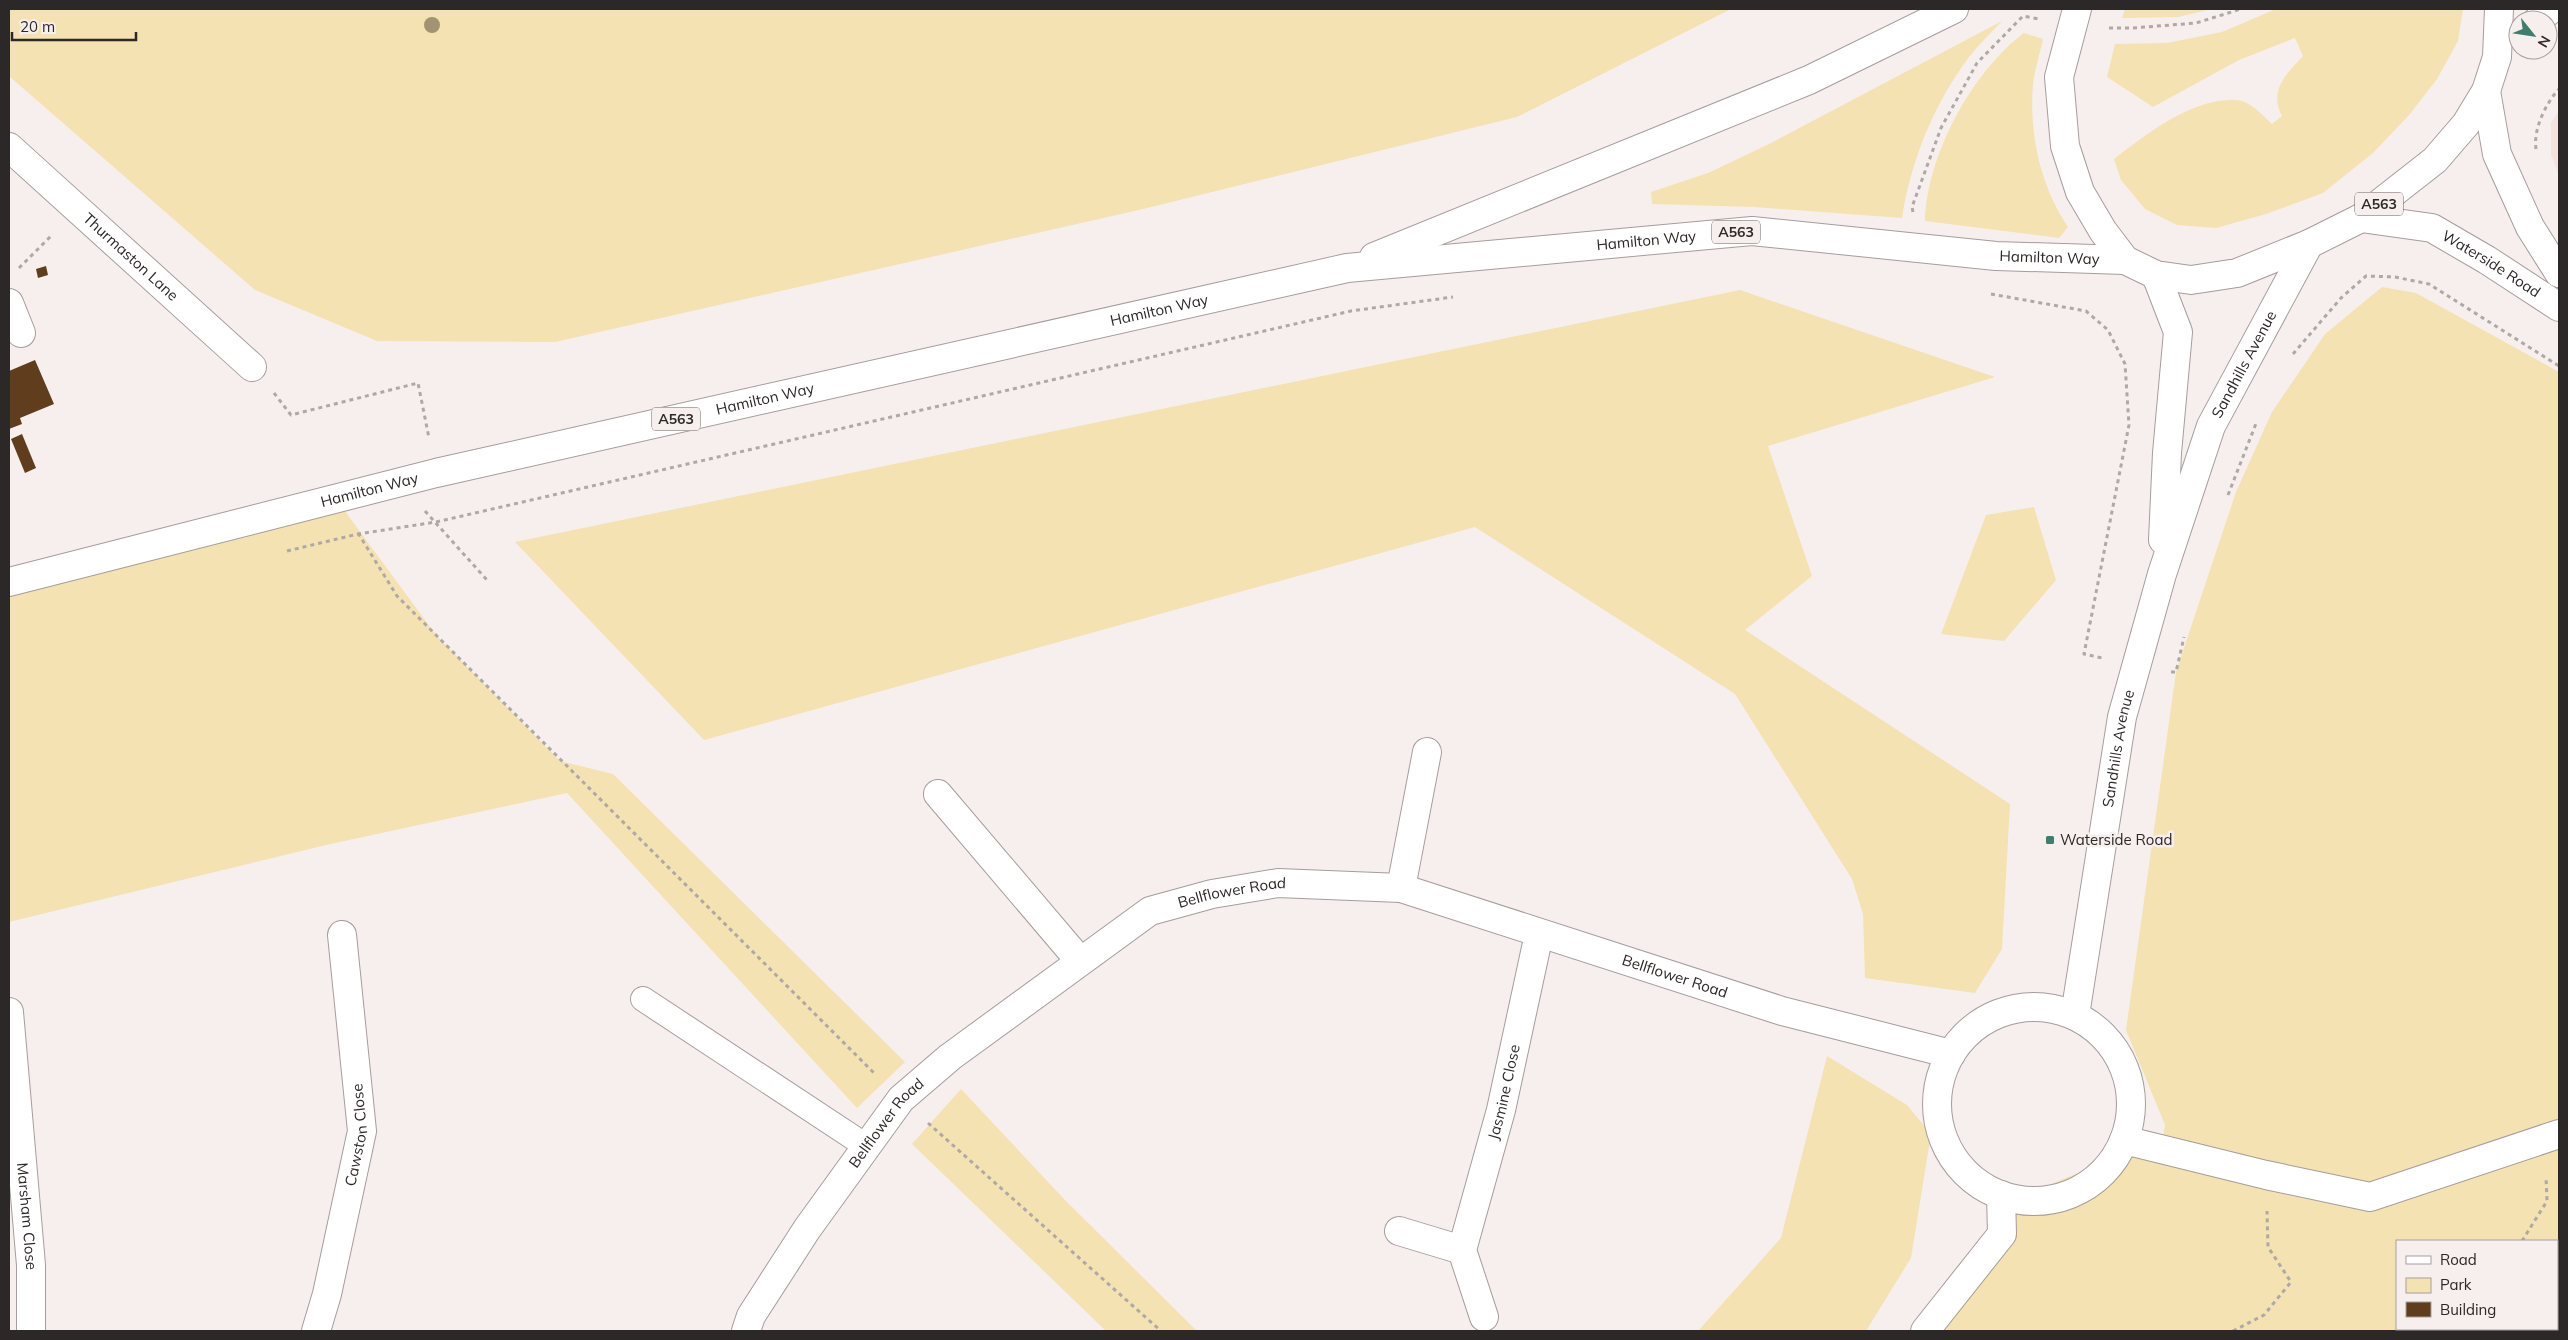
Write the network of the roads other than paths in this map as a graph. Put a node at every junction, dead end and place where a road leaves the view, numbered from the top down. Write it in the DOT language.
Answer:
graph roads {
  1 [pos="1954,9"];
  2 [pos="2077,9"];
  3 [pos="2499,9"];
  4 [pos="2508,47"];
  5 [pos="2496,57"];
  6 [pos="2486,91"];
  7 [pos="9,147"];
  8 [pos="2361,218"];
  9 [pos="2309,244"];
  10 [pos="2125,260"];
  11 [pos="1347,268"];
  12 [pos="2559,273"];
  13 [pos="2156,275"];
  14 [pos="9,303"];
  15 [pos="2559,308"];
  16 [pos="22,333"];
  17 [pos="252,367"];
  18 [pos="2162,574"];
  19 [pos="9,582"];
  20 [pos="1427,752"];
  21 [pos="938,794"];
  22 [pos="1401,888"];
  23 [pos="1539,934"];
  24 [pos="342,935"];
  25 [pos="1080,961"];
  26 [pos="643,999"];
  27 [pos="9,1012"];
  28 [pos="2075,1015"];
  29 [pos="1951,1054"];
  30 [pos="2553,1136"];
  31 [pos="2124,1140"];
  32 [pos="866,1146"];
  33 [pos="2001,1195"];
  34 [pos="1400,1231"];
  35 [pos="1462,1250"];
  36 [pos="1487,1324"];
  37 [pos="31,1331"];
  38 [pos="316,1331"];
  39 [pos="746,1331"];
  40 [pos="1926,1331"];
  1 -- 11 [label="main road, Hamilton Way / A563"];
  2 -- 10 [label="main road, A563"];
  3 -- 5 [label="main road, A563"];
  4 -- 5 [label="main road"];
  5 -- 6 [label="main road, A563"];
  6 -- 8 [label="main road, A563"];
  6 -- 12 [label="main road, Waterside Road"];
  7 -- 17 [label="main road, Thurmaston Lane"];
  8 -- 9 [label="main road, A563"];
  8 -- 15 [label="main road, Waterside Road"];
  9 -- 13 [label="main road, A563"];
  9 -- 18 [label="main road, Sandhills Avenue"];
  10 -- 11 [label="main road, Hamilton Way / A563"];
  10 -- 13 [label="main road, A563"];
  11 -- 19 [label="main road, Hamilton Way / A563"];
  13 -- 18 [label="main road, Sandhills Avenue"];
  14 -- 16 [label="main road"];
  18 -- 28 [label="main road, Sandhills Avenue"];
  20 -- 22 [label="main road"];
  21 -- 25 [label="main road"];
  22 -- 23 [label="main road, Bellflower Road"];
  22 -- 25 [label="main road, Bellflower Road"];
  23 -- 29 [label="main road, Bellflower Road"];
  23 -- 35 [label="main road, Jasmine Close"];
  24 -- 38 [label="main road, Cawston Close"];
  25 -- 32 [label="main road, Bellflower Road"];
  26 -- 32 [label="lane"];
  27 -- 37 [label="main road, Marsham Close"];
  28 -- 29 [label="main road"];
  28 -- 31 [label="main road"];
  29 -- 33 [label="main road"];
  30 -- 31 [label="main road"];
  31 -- 33 [label="main road"];
  32 -- 39 [label="main road, Bellflower Road"];
  33 -- 40 [label="main road"];
  34 -- 35 [label="main road"];
  35 -- 36 [label="main road"];
}
